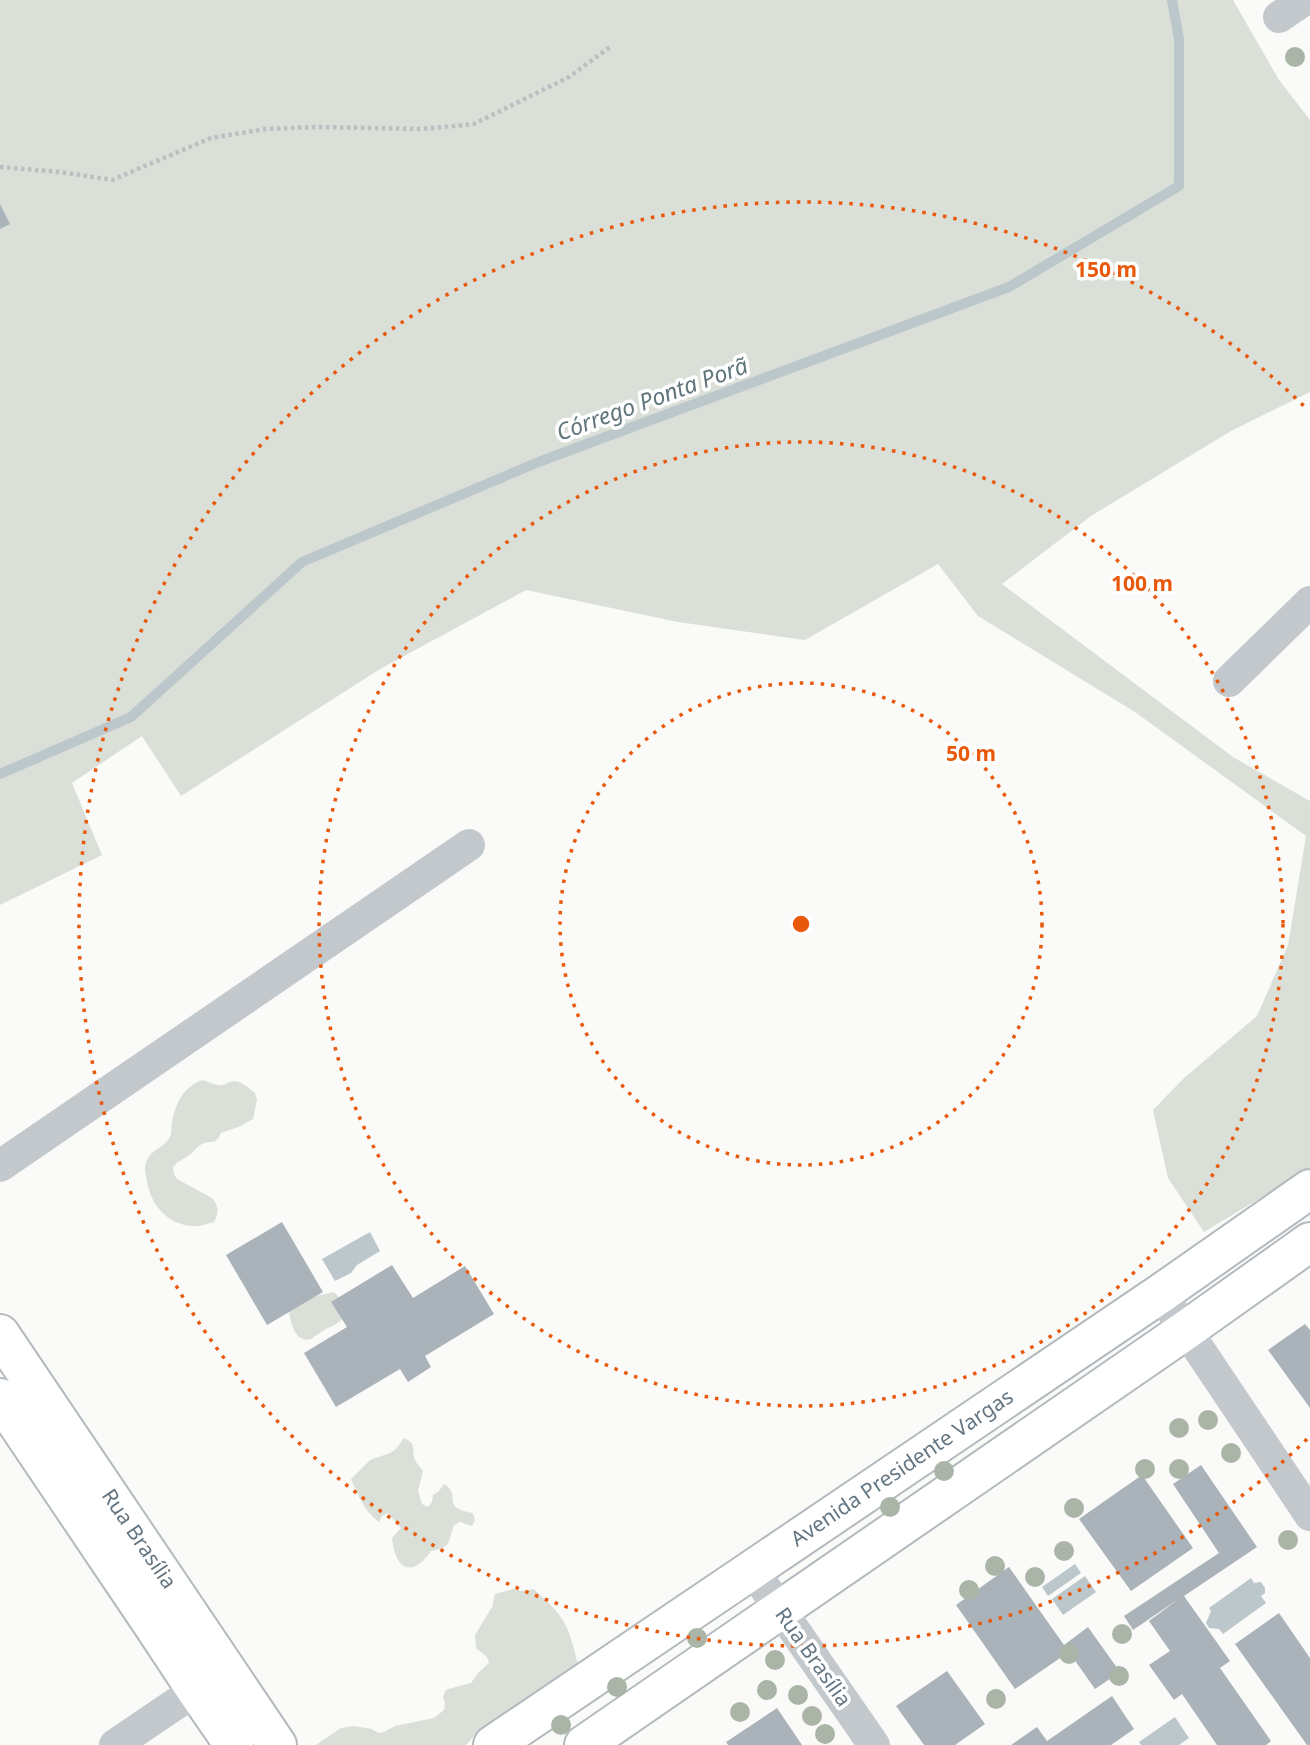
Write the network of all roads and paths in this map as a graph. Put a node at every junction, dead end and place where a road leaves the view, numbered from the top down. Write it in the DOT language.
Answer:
graph roads {
  1 [pos="610,47"];
  2 [pos="0,167"];
  3 [pos="1310,602"];
  4 [pos="1229,681"];
  5 [pos="469,845"];
  6 [pos="0,1166"];
  7 [pos="1310,1189"];
  8 [pos="1310,1242"];
  9 [pos="1173,1312"];
  10 [pos="0,1334"];
  11 [pos="0,1398"];
  12 [pos="1310,1515"];
  13 [pos="752,1569"];
  14 [pos="781,1611"];
  15 [pos="195,1690"];
  16 [pos="116,1745"];
  17 [pos="234,1745"];
  18 [pos="277,1745"];
  19 [pos="493,1745"];
  20 [pos="584,1745"];
  21 [pos="874,1745"];
  1 -- 2 [label="path"];
  3 -- 4 [label="street"];
  5 -- 6 [label="street"];
  7 -- 9 [label="main road, Avenida Presidente Vargas"];
  8 -- 9 [label="main road, Avenida Presidente Vargas"];
  9 -- 12 [label="street"];
  9 -- 13 [label="main road, Avenida Presidente Vargas"];
  9 -- 14 [label="main road, Avenida Presidente Vargas"];
  10 -- 18 [label="main road, Rua Brasília"];
  11 -- 15 [label="main road, Rua Brasília"];
  13 -- 14 [label="street, Rua Brasília"];
  13 -- 19 [label="main road, Avenida Presidente Vargas"];
  14 -- 20 [label="main road, Avenida Presidente Vargas"];
  14 -- 21 [label="street, Rua Brasília"];
  15 -- 16 [label="street"];
  15 -- 17 [label="main road, Rua Brasília"];
}
